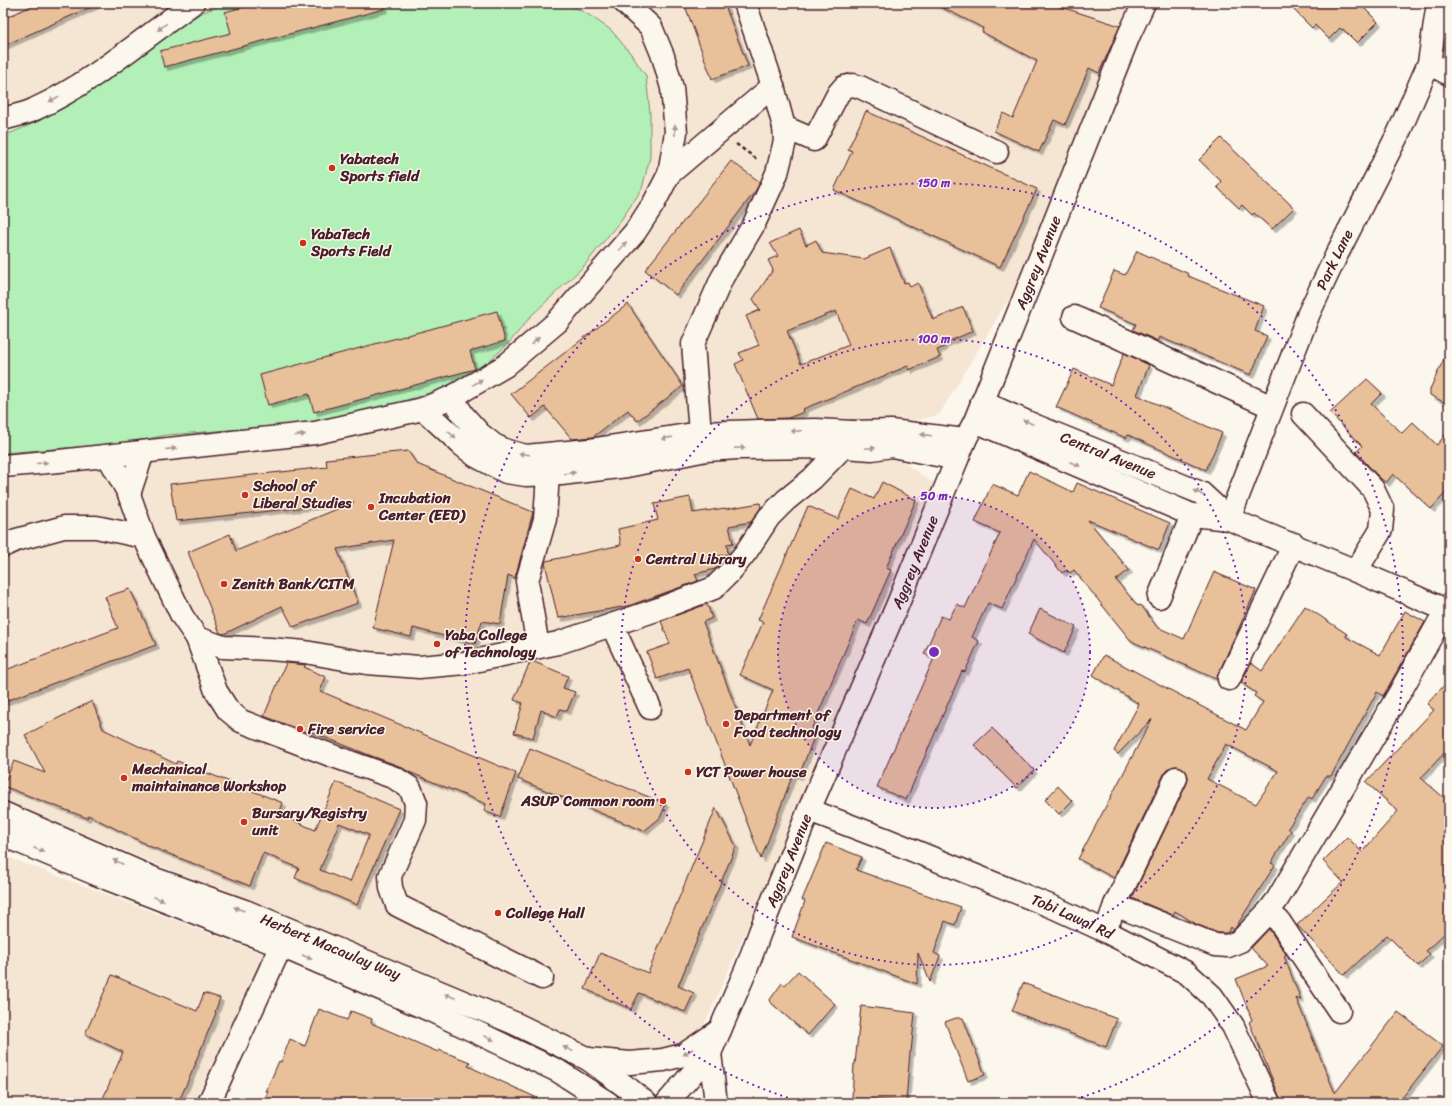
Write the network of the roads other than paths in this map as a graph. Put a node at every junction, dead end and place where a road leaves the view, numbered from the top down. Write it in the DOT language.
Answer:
graph roads {
  1 [pos="193,3"];
  2 [pos="625,3"];
  3 [pos="745,3"];
  4 [pos="1144,3"];
  5 [pos="1440,6"];
  6 [pos="1429,63"];
  7 [pos="1449,74"];
  8 [pos="773,86"];
  9 [pos="3,119"];
  10 [pos="784,127"];
  11 [pos="997,152"];
  12 [pos="669,174"];
  13 [pos="1074,317"];
  14 [pos="452,397"];
  15 [pos="1272,407"];
  16 [pos="423,409"];
  17 [pos="978,411"];
  18 [pos="1303,414"];
  19 [pos="848,440"];
  20 [pos="703,442"];
  21 [pos="1049,442"];
  22 [pos="961,450"];
  23 [pos="143,452"];
  24 [pos="108,456"];
  25 [pos="3,466"];
  26 [pos="548,475"];
  27 [pos="129,494"];
  28 [pos="1192,515"];
  29 [pos="1228,518"];
  30 [pos="144,537"];
  31 [pos="1294,544"];
  32 [pos="3,546"];
  33 [pos="1356,571"];
  34 [pos="1159,597"];
  35 [pos="1448,612"];
  36 [pos="612,625"];
  37 [pos="197,638"];
  38 [pos="538,648"];
  39 [pos="1228,679"];
  40 [pos="650,708"];
  41 [pos="1176,778"];
  42 [pos="809,810"];
  43 [pos="3,813"];
  44 [pos="3,835"];
  45 [pos="1115,905"];
  46 [pos="1268,912"];
  47 [pos="1105,931"];
  48 [pos="281,946"];
  49 [pos="542,978"];
  50 [pos="1339,1011"];
  51 [pos="720,1030"];
  52 [pos="710,1053"];
  53 [pos="588,1059"];
  54 [pos="213,1102"];
  55 [pos="608,1103"];
  56 [pos="646,1103"];
  57 [pos="667,1103"];
  58 [pos="716,1103"];
  59 [pos="1268,1103"];
  1 -- 9 [label="main road, one-way"];
  12 -- 2 [label="main road, one-way"];
  3 -- 8 [label="main road"];
  4 -- 17 [label="main road, Aggrey Avenue"];
  5 -- 6 [label="main road, Park Lane"];
  6 -- 7 [label="main road"];
  6 -- 15 [label="main road, Park Lane"];
  8 -- 10 [label="main road"];
  8 -- 12 [label="main road"];
  10 -- 11 [label="main road"];
  10 -- 20 [label="main road"];
  14 -- 12 [label="main road, one-way"];
  13 -- 15 [label="main road"];
  14 -- 16 [label="main road"];
  20 -- 14 [label="main road, one-way"];
  15 -- 29 [label="main road, Park Lane"];
  23 -- 16 [label="main road, one-way"];
  16 -- 26 [label="main road, one-way"];
  17 -- 21 [label="main road, Central Avenue"];
  17 -- 22 [label="main road, Aggrey Avenue"];
  18 -- 33 [label="main road"];
  19 -- 20 [label="main road"];
  19 -- 22 [label="main road"];
  19 -- 36 [label="main road"];
  26 -- 20 [label="main road, one-way"];
  21 -- 28 [label="main road, Central Avenue, one-way"];
  29 -- 21 [label="main road, Central Avenue, one-way"];
  22 -- 42 [label="main road, Aggrey Avenue"];
  23 -- 24 [label="main road"];
  23 -- 27 [label="main road"];
  25 -- 24 [label="main road, one-way"];
  24 -- 27 [label="main road"];
  26 -- 38 [label="main road"];
  27 -- 30 [label="main road"];
  28 -- 29 [label="main road, Central Avenue"];
  28 -- 34 [label="main road"];
  29 -- 31 [label="main road, Central Avenue"];
  30 -- 32 [label="main road"];
  30 -- 37 [label="main road"];
  31 -- 33 [label="main road, Central Avenue"];
  31 -- 39 [label="main road"];
  33 -- 35 [label="main road, Central Avenue"];
  35 -- 46 [label="main road"];
  36 -- 38 [label="main road"];
  36 -- 40 [label="main road"];
  37 -- 38 [label="main road"];
  37 -- 49 [label="main road"];
  41 -- 45 [label="main road"];
  42 -- 47 [label="main road, Tobi Lawal Rd"];
  42 -- 51 [label="main road, Aggrey Avenue"];
  53 -- 43 [label="main road, Herbert Macaulay Way, one-way"];
  44 -- 48 [label="main road, Herbert Macaulay Way, one-way"];
  45 -- 46 [label="main road"];
  45 -- 47 [label="main road"];
  46 -- 50 [label="main road"];
  47 -- 59 [label="main road, Tobi Lawal Rd"];
  48 -- 54 [label="main road"];
  48 -- 55 [label="main road, Herbert Macaulay Way, one-way"];
  51 -- 52 [label="main road, Aggrey Avenue"];
  51 -- 53 [label="main road, one-way"];
  52 -- 57 [label="main road"];
  52 -- 58 [label="main road"];
  53 -- 56 [label="main road, Herbert Macaulay Way"];
}
